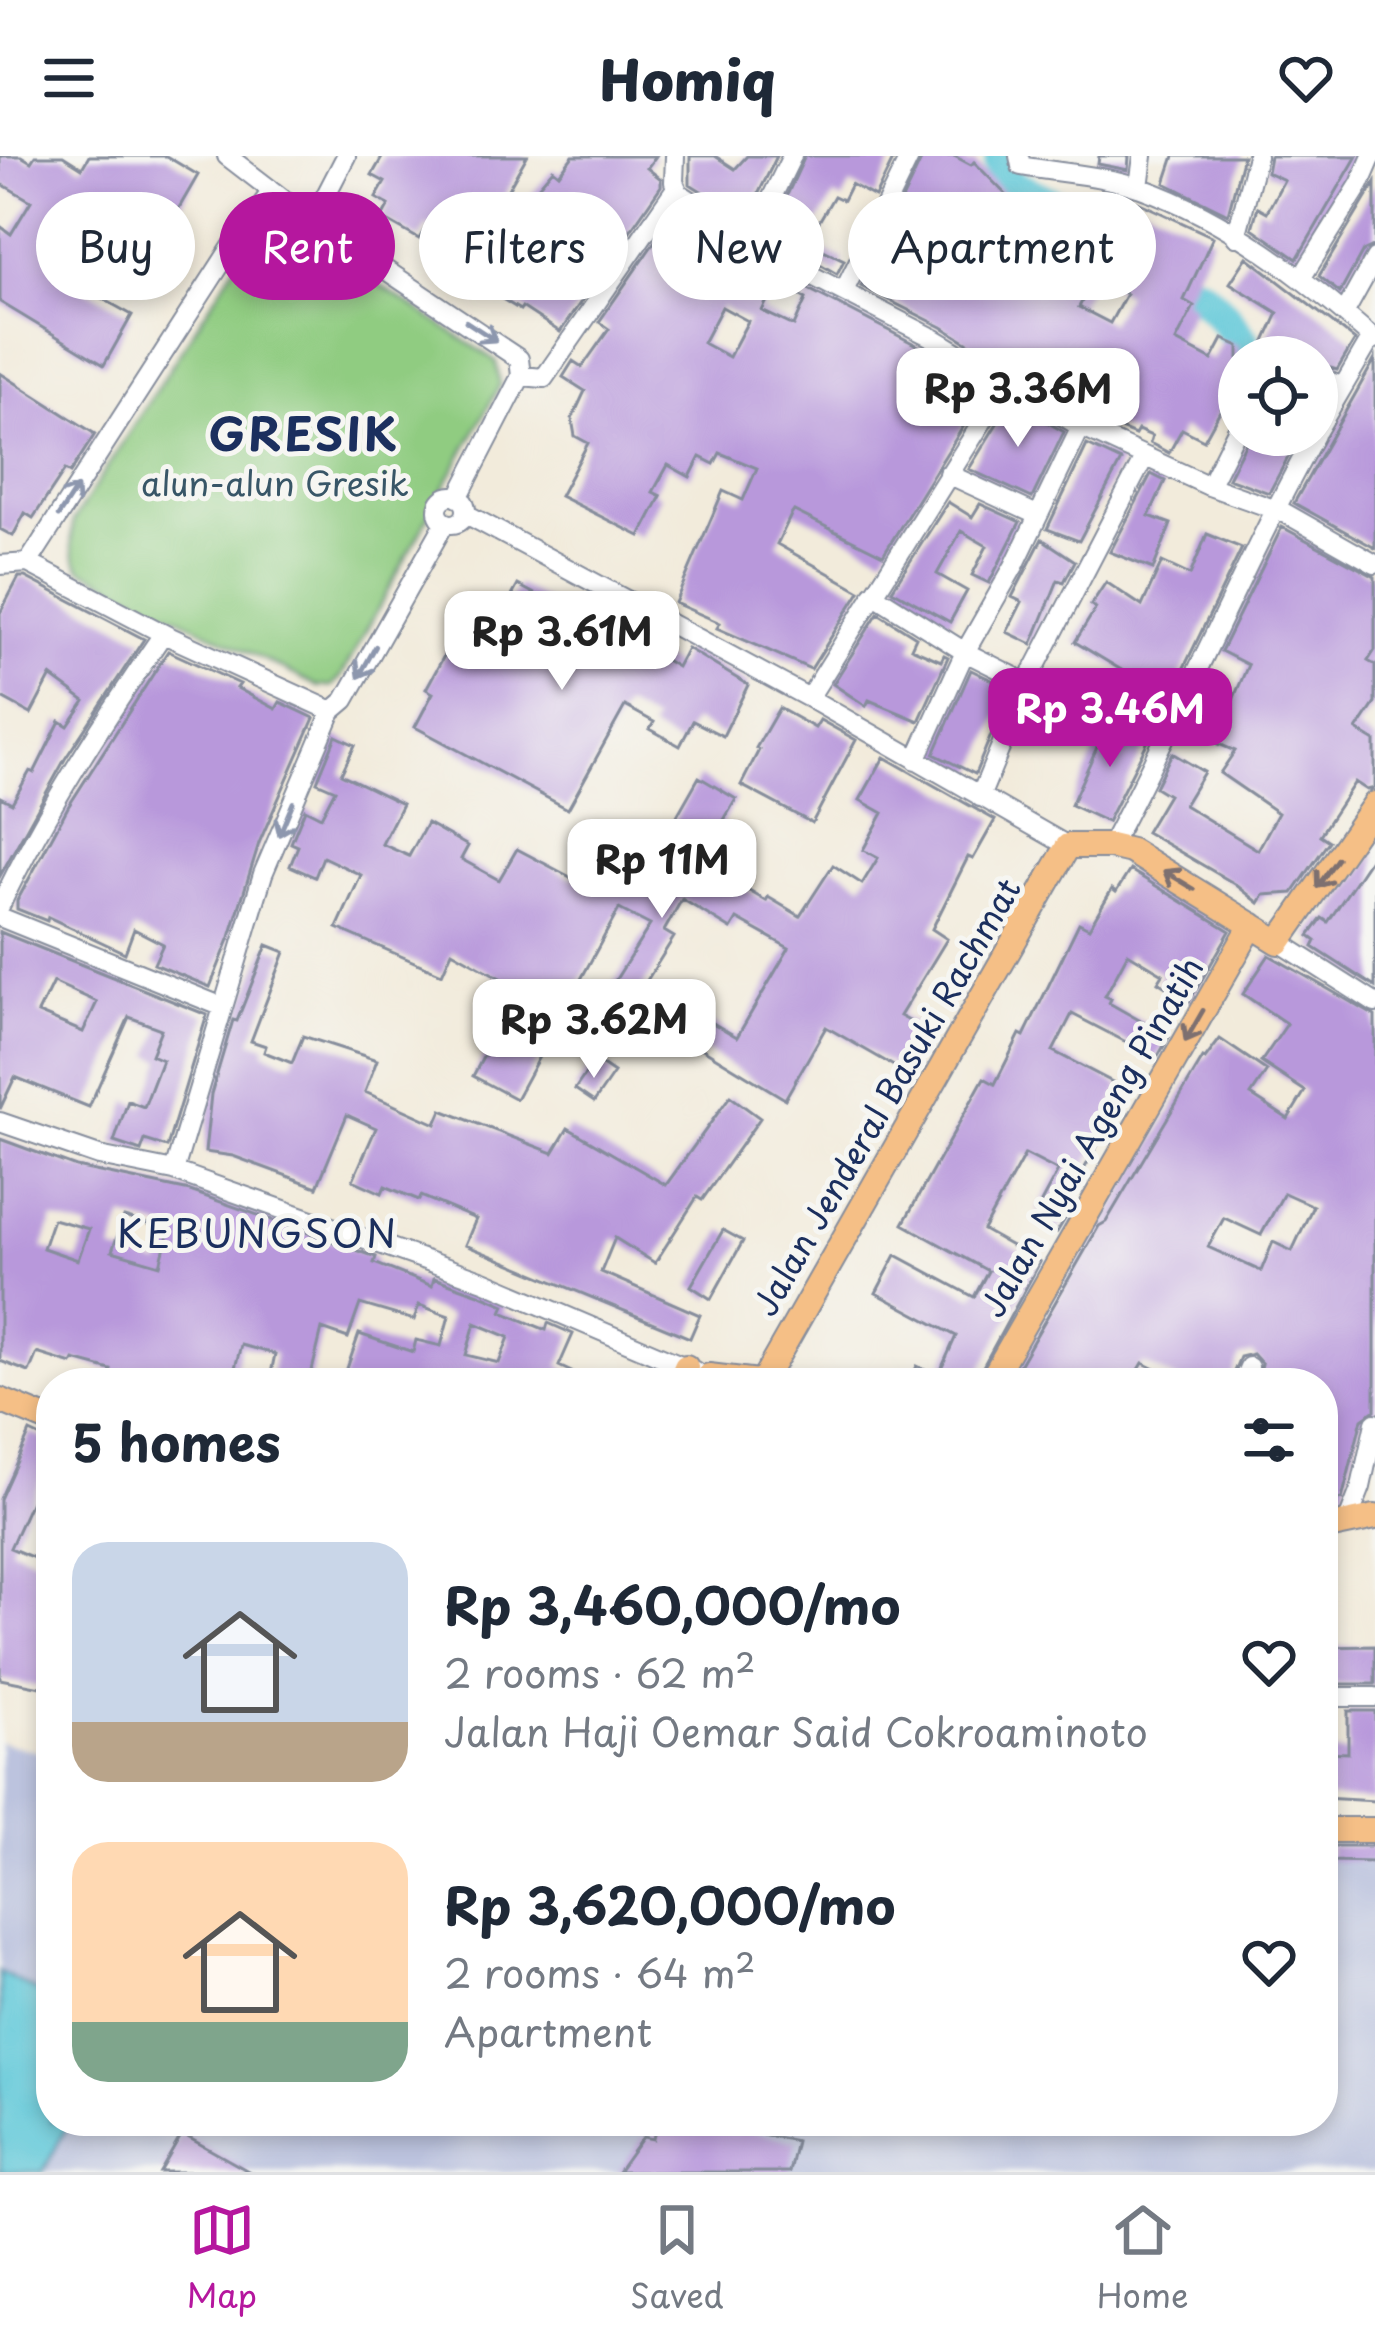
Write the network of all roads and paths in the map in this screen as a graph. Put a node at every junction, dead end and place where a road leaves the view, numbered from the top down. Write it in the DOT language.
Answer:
graph roads {
  1 [pos="227,156"];
  2 [pos="346,156"];
  3 [pos="676,156"];
  4 [pos="792,156"];
  5 [pos="910,156"];
  6 [pos="1019,156"];
  7 [pos="1143,156"];
  8 [pos="1257,156"];
  9 [pos="1372,156"];
  10 [pos="1139,187"];
  11 [pos="676,188"];
  12 [pos="271,192"];
  13 [pos="327,192"];
  14 [pos="682,192"];
  15 [pos="774,192"];
  16 [pos="1236,237"];
  17 [pos="1375,258"];
  18 [pos="219,271"];
  19 [pos="395,274"];
  20 [pos="1302,277"];
  21 [pos="824,280"];
  22 [pos="844,291"];
  23 [pos="1345,312"];
  24 [pos="1373,338"];
  25 [pos="521,376"];
  26 [pos="1006,383"];
  27 [pos="1338,385"];
  28 [pos="1341,386"];
  29 [pos="1338,392"];
  30 [pos="1081,427"];
  31 [pos="1224,456"];
  32 [pos="1303,456"];
  33 [pos="1144,458"];
  34 [pos="948,474"];
  35 [pos="1209,486"];
  36 [pos="462,506"];
  37 [pos="1274,510"];
  38 [pos="1037,515"];
  39 [pos="28,563"];
  40 [pos="1375,564"];
  41 [pos="0,565"];
  42 [pos="873,595"];
  43 [pos="163,634"];
  44 [pos="965,652"];
  45 [pos="1028,683"];
  46 [pos="808,698"];
  47 [pos="332,711"];
  48 [pos="916,760"];
  49 [pos="980,797"];
  50 [pos="1375,804"];
  51 [pos="1068,846"];
  52 [pos="1110,846"];
  53 [pos="0,906"];
  54 [pos="0,917"];
  55 [pos="1252,925"];
  56 [pos="1279,942"];
  57 [pos="1375,1003"];
  58 [pos="223,1006"];
  59 [pos="0,1122"];
  60 [pos="174,1171"];
  61 [pos="675,1368"];
  62 [pos="773,1368"];
  63 [pos="998,1368"];
  64 [pos="0,1400"];
  65 [pos="36,1415"];
  66 [pos="1375,1423"];
  67 [pos="1375,1517"];
  68 [pos="1338,1522"];
  69 [pos="1338,1525"];
  70 [pos="1338,1697"];
  71 [pos="1375,1697"];
  72 [pos="1338,1830"];
  73 [pos="1375,1830"];
  1 -- 12 [label="street"];
  2 -- 13 [label="street"];
  3 -- 11 [label="street"];
  4 -- 15 [label="street"];
  5 -- 22 [label="street"];
  6 -- 10 [label="street"];
  7 -- 10 [label="street"];
  8 -- 16 [label="street"];
  9 -- 20 [label="street"];
  10 -- 16 [label="street"];
  11 -- 14 [label="street"];
  11 -- 25 [label="street"];
  16 -- 20 [label="street"];
  17 -- 23 [label="street"];
  39 -- 18 [label="street, one-way"];
  19 -- 25 [label="street, one-way"];
  20 -- 23 [label="street"];
  21 -- 22 [label="street"];
  22 -- 26 [label="street"];
  23 -- 24 [label="street"];
  24 -- 28 [label="street"];
  25 -- 36 [label="street"];
  26 -- 30 [label="street"];
  26 -- 34 [label="street"];
  27 -- 28 [label="street"];
  28 -- 29 [label="street"];
  30 -- 33 [label="street"];
  30 -- 38 [label="street"];
  31 -- 35 [label="street"];
  32 -- 37 [label="street"];
  33 -- 35 [label="street"];
  33 -- 45 [label="street"];
  34 -- 38 [label="street"];
  34 -- 42 [label="street"];
  35 -- 37 [label="street"];
  36 -- 46 [label="street"];
  36 -- 47 [label="street, one-way"];
  37 -- 40 [label="street"];
  37 -- 52 [label="street"];
  38 -- 44 [label="street"];
  39 -- 41 [label="street"];
  39 -- 43 [label="street"];
  42 -- 44 [label="street"];
  42 -- 46 [label="street"];
  43 -- 47 [label="street"];
  43 -- 53 [label="street"];
  44 -- 45 [label="street"];
  44 -- 48 [label="street"];
  45 -- 49 [label="street"];
  46 -- 48 [label="street"];
  47 -- 58 [label="street, one-way"];
  48 -- 49 [label="street"];
  49 -- 51 [label="street"];
  50 -- 56 [label="main road, one-way"];
  51 -- 52 [label="main road"];
  51 -- 62 [label="main road, Jalan Jenderal Basuki Rachmat"];
  55 -- 52 [label="main road, one-way"];
  54 -- 58 [label="street"];
  55 -- 56 [label="main road"];
  55 -- 63 [label="main road, Jalan Nyai Ageng Pinatih, one-way"];
  56 -- 57 [label="street"];
  58 -- 60 [label="street"];
  59 -- 60 [label="street"];
  60 -- 61 [label="street"];
  64 -- 65 [label="main road"];
  66 -- 68 [label="street"];
  67 -- 69 [label="main road"];
  70 -- 71 [label="street"];
  72 -- 73 [label="main road"];
}
